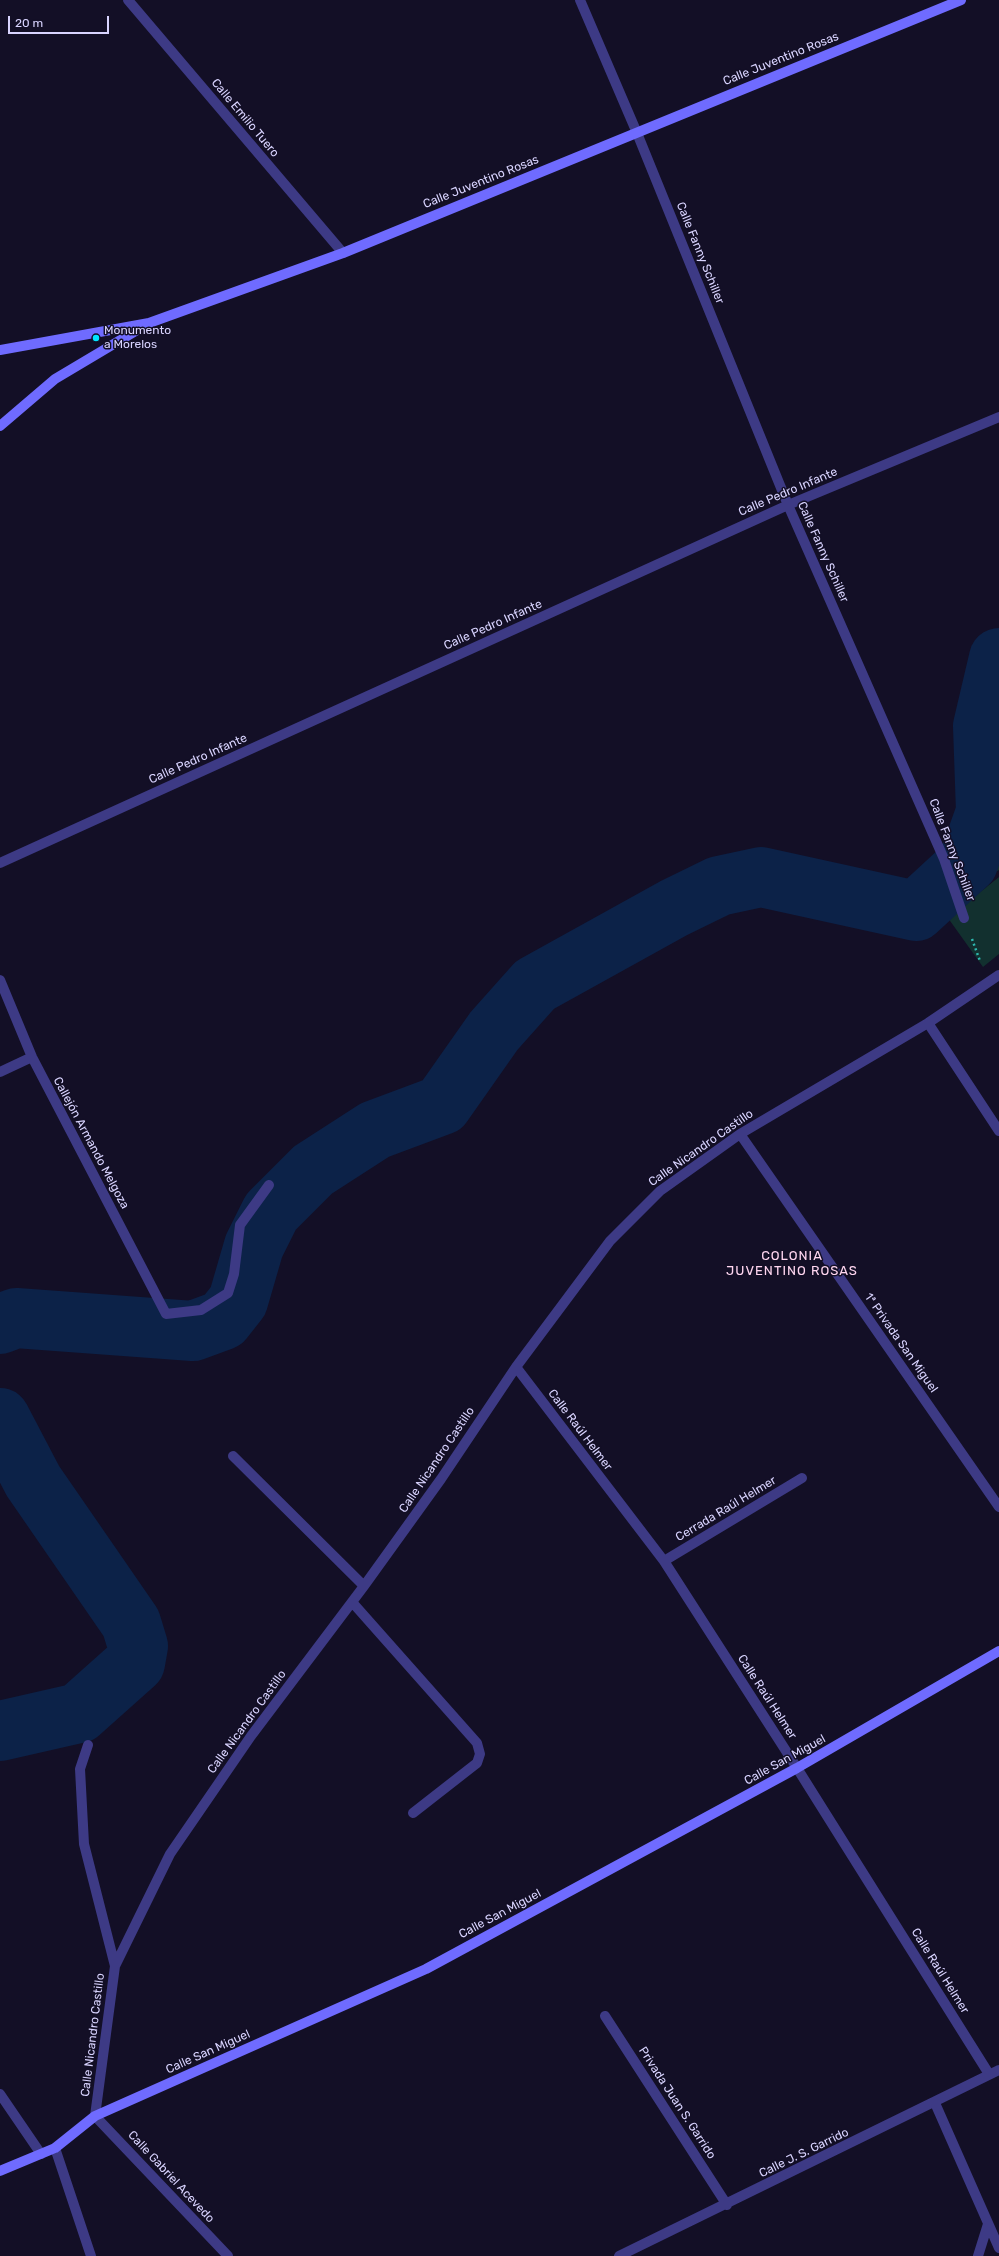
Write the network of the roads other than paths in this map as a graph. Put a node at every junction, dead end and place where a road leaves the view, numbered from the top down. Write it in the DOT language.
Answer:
graph roads {
  1 [pos="128,0"];
  2 [pos="580,0"];
  3 [pos="961,0"];
  4 [pos="637,133"];
  5 [pos="343,253"];
  6 [pos="149,323"];
  7 [pos="0,350"];
  8 [pos="999,417"];
  9 [pos="0,426"];
  10 [pos="788,505"];
  11 [pos="0,863"];
  12 [pos="964,918"];
  13 [pos="996,977"];
  14 [pos="0,980"];
  15 [pos="928,1023"];
  16 [pos="32,1057"];
  17 [pos="0,1072"];
  18 [pos="999,1131"];
  19 [pos="740,1134"];
  20 [pos="269,1185"];
  21 [pos="516,1367"];
  22 [pos="233,1456"];
  23 [pos="802,1478"];
  24 [pos="999,1507"];
  25 [pos="664,1561"];
  26 [pos="364,1586"];
  27 [pos="352,1602"];
  28 [pos="999,1651"];
  29 [pos="88,1745"];
  30 [pos="797,1768"];
  31 [pos="413,1813"];
  32 [pos="115,1966"];
  33 [pos="605,2016"];
  34 [pos="994,2072"];
  35 [pos="0,2094"];
  36 [pos="935,2103"];
  37 [pos="95,2116"];
  38 [pos="55,2148"];
  39 [pos="41,2154"];
  40 [pos="0,2171"];
  41 [pos="728,2205"];
  42 [pos="988,2224"];
  43 [pos="999,2248"];
  44 [pos="91,2256"];
  45 [pos="228,2256"];
  46 [pos="619,2256"];
  47 [pos="978,2256"];
  1 -- 5 [label="street, Calle Emilio Tuero"];
  2 -- 4 [label="street, Calle Fanny Schiller"];
  3 -- 4 [label="street, Calle Juventino Rosas"];
  4 -- 5 [label="street, Calle Juventino Rosas"];
  4 -- 10 [label="street, Calle Fanny Schiller"];
  5 -- 6 [label="street, Calle Juventino Rosas"];
  6 -- 7 [label="street, Calle Juventino Rosas"];
  6 -- 9 [label="street"];
  8 -- 10 [label="street, Calle Pedro Infante"];
  10 -- 11 [label="street, Calle Pedro Infante"];
  10 -- 12 [label="street, Calle Fanny Schiller"];
  13 -- 15 [label="street, Calle Nicandro Castillo"];
  14 -- 16 [label="street, Callejón Armando Melgoza"];
  15 -- 18 [label="street"];
  15 -- 19 [label="street, Calle Nicandro Castillo"];
  16 -- 17 [label="street"];
  16 -- 20 [label="street, Callejón Armando Melgoza"];
  19 -- 21 [label="street, Calle Nicandro Castillo"];
  19 -- 24 [label="street, 1ª Privada San Miguel"];
  21 -- 25 [label="street, Calle Raúl Helmer"];
  21 -- 26 [label="street, Calle Nicandro Castillo"];
  22 -- 26 [label="street"];
  23 -- 25 [label="street, Cerrada Raúl Helmer"];
  25 -- 30 [label="street, Calle Raúl Helmer"];
  26 -- 27 [label="street, Calle Nicandro Castillo"];
  27 -- 31 [label="street"];
  27 -- 32 [label="street, Calle Nicandro Castillo"];
  28 -- 30 [label="street, Calle San Miguel"];
  29 -- 32 [label="street"];
  30 -- 34 [label="street, Calle Raúl Helmer"];
  30 -- 37 [label="street, Calle San Miguel"];
  32 -- 37 [label="street, Calle Nicandro Castillo"];
  33 -- 41 [label="street, Privada Juan S. Garrido"];
  34 -- 36 [label="street, Calle J. S. Garrido"];
  35 -- 39 [label="street"];
  36 -- 41 [label="street, Calle J. S. Garrido"];
  36 -- 42 [label="street"];
  37 -- 38 [label="street, Calle San Miguel"];
  37 -- 45 [label="street, Calle Gabriel Acevedo"];
  38 -- 39 [label="street, Calle San Miguel"];
  38 -- 44 [label="street"];
  39 -- 40 [label="street, Calle San Miguel"];
  41 -- 46 [label="street, Calle J. S. Garrido"];
  42 -- 43 [label="street"];
  42 -- 47 [label="street"];
}
